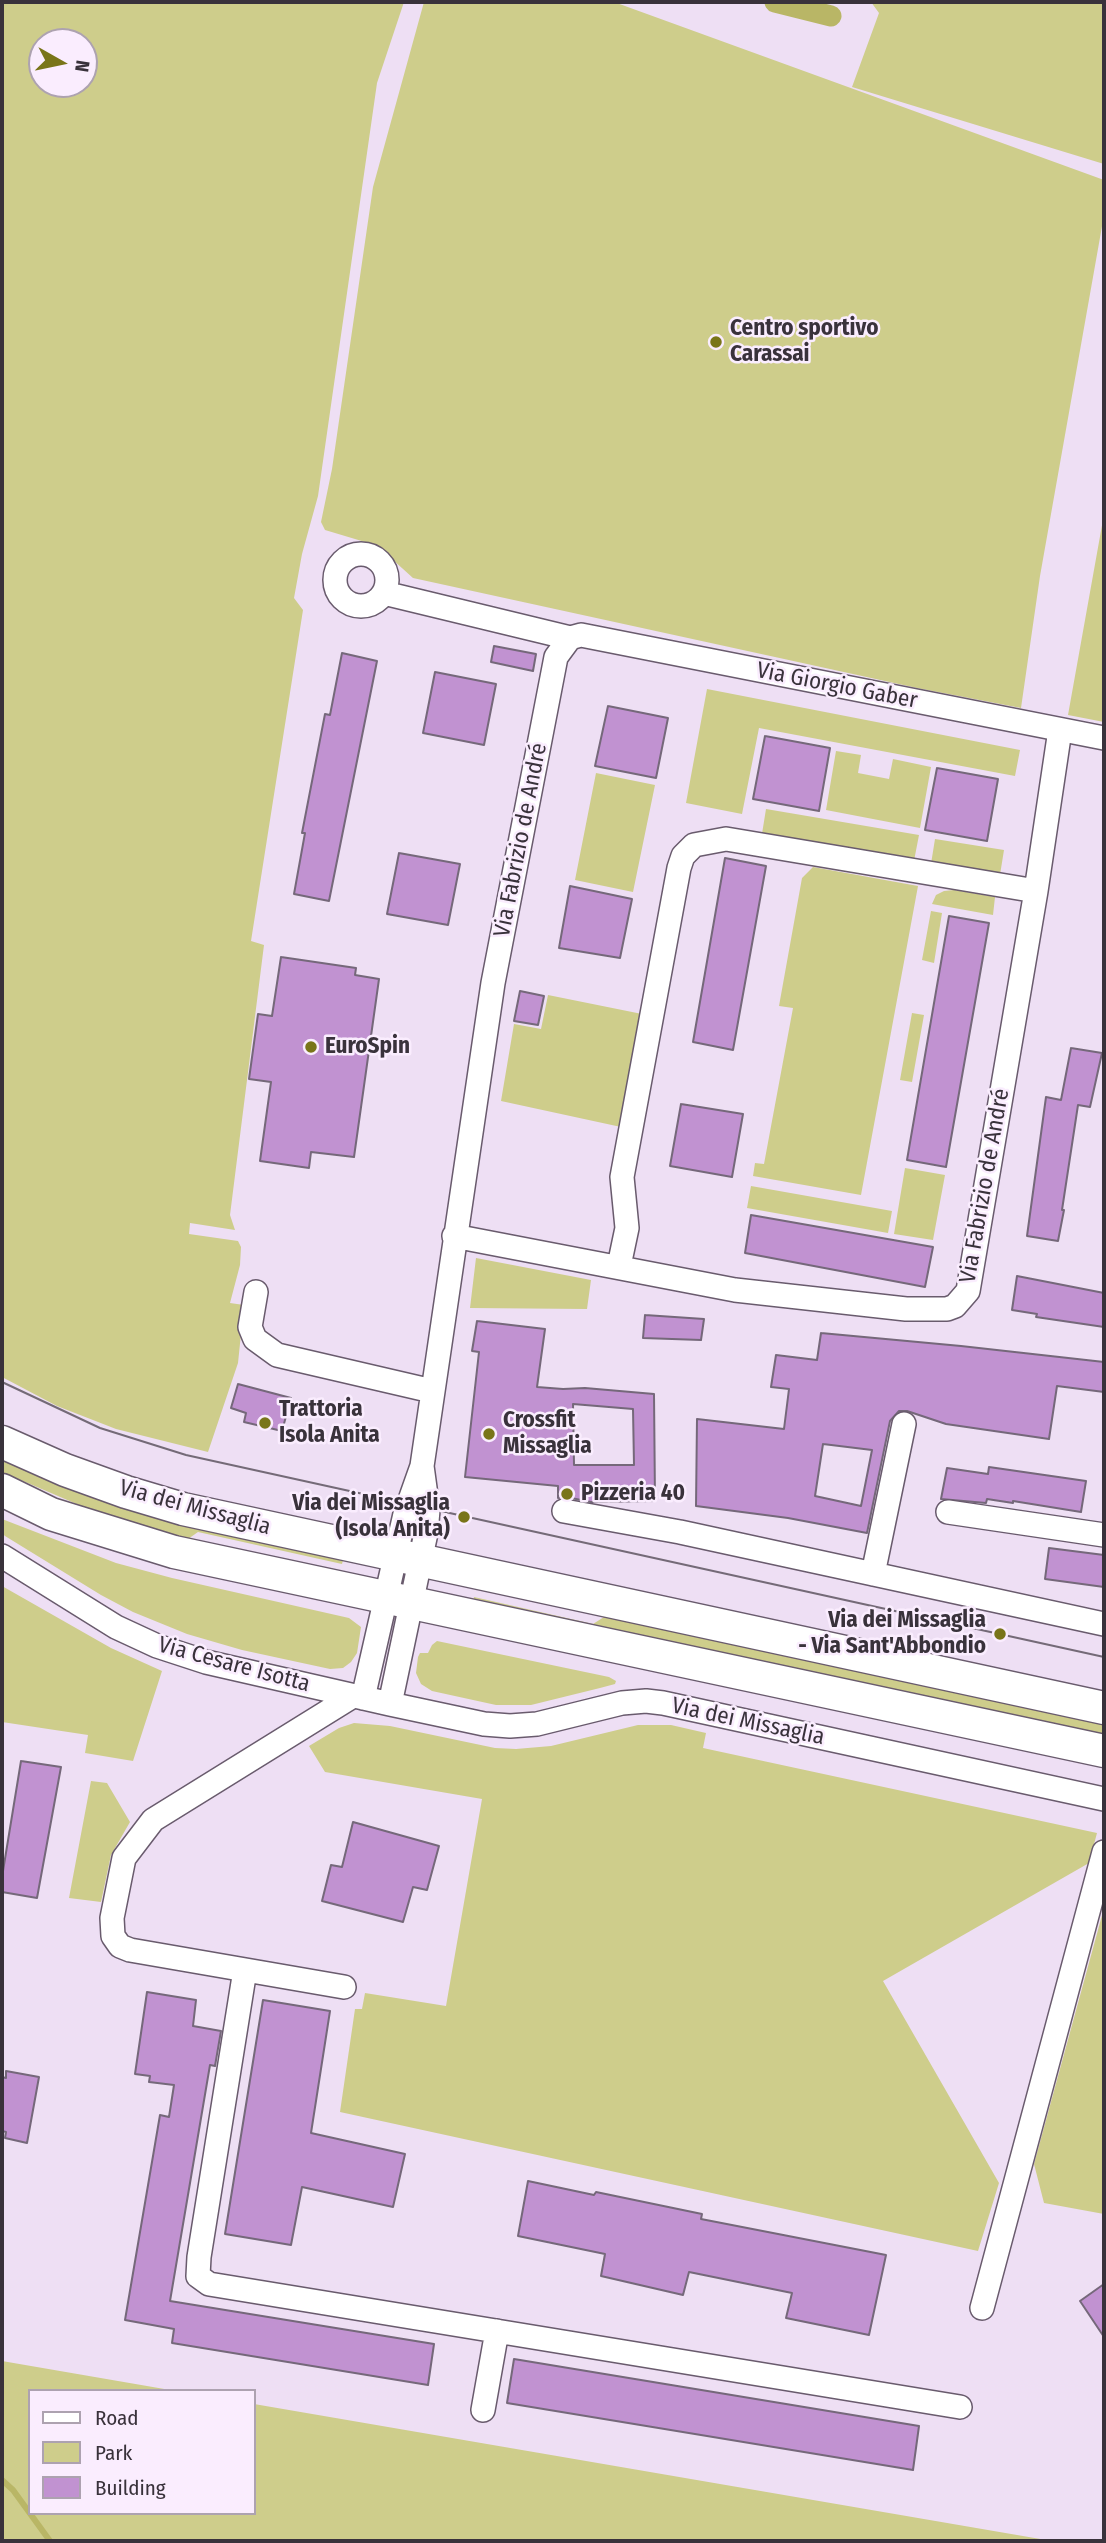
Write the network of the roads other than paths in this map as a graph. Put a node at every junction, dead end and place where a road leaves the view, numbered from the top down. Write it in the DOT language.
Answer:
graph roads {
  1 [pos="384,593"];
  2 [pos="570,638"];
  3 [pos="1060,730"];
  4 [pos="1104,738"];
  5 [pos="1036,891"];
  6 [pos="454,1236"];
  7 [pos="619,1266"];
  8 [pos="256,1292"];
  9 [pos="432,1391"];
  10 [pos="904,1424"];
  11 [pos="2,1442"];
  12 [pos="2,1490"];
  13 [pos="564,1511"];
  14 [pos="948,1512"];
  15 [pos="1104,1535"];
  16 [pos="2,1556"];
  17 [pos="408,1559"];
  18 [pos="873,1574"];
  19 [pos="399,1599"];
  20 [pos="1104,1624"];
  21 [pos="358,1697"];
  22 [pos="390,1704"];
  23 [pos="1104,1708"];
  24 [pos="1104,1751"];
  25 [pos="1104,1799"];
  26 [pos="1104,1852"];
  27 [pos="245,1970"];
  28 [pos="344,1987"];
  29 [pos="982,2308"];
  30 [pos="497,2331"];
  31 [pos="960,2407"];
  32 [pos="483,2410"];
  1 -- 2 [label="street"];
  2 -- 3 [label="street, Via Giorgio Gaber"];
  2 -- 6 [label="street, Via Fabrizio de André"];
  3 -- 4 [label="street, Via Giorgio Gaber"];
  3 -- 5 [label="street, Via Fabrizio de André"];
  5 -- 7 [label="street, Via Fabrizio de André"];
  5 -- 7 [label="street"];
  6 -- 7 [label="street, Via Fabrizio de André"];
  6 -- 9 [label="street, Via Fabrizio de André"];
  8 -- 9 [label="street"];
  9 -- 17 [label="street, Via Fabrizio de André"];
  10 -- 18 [label="street"];
  11 -- 17 [label="main road, Via dei Missaglia"];
  12 -- 19 [label="main road, Via dei Missaglia"];
  13 -- 18 [label="street"];
  14 -- 15 [label="street"];
  16 -- 21 [label="street, Via Cesare Isotta"];
  17 -- 19 [label="street"];
  17 -- 23 [label="main road, Via dei Missaglia"];
  18 -- 20 [label="street"];
  19 -- 21 [label="street"];
  19 -- 22 [label="street"];
  19 -- 24 [label="main road, Via dei Missaglia"];
  21 -- 22 [label="street, Via dei Missaglia"];
  21 -- 27 [label="street"];
  22 -- 25 [label="street, Via dei Missaglia"];
  26 -- 29 [label="street"];
  27 -- 28 [label="street"];
  27 -- 30 [label="street"];
  30 -- 31 [label="street"];
  30 -- 32 [label="street"];
}
